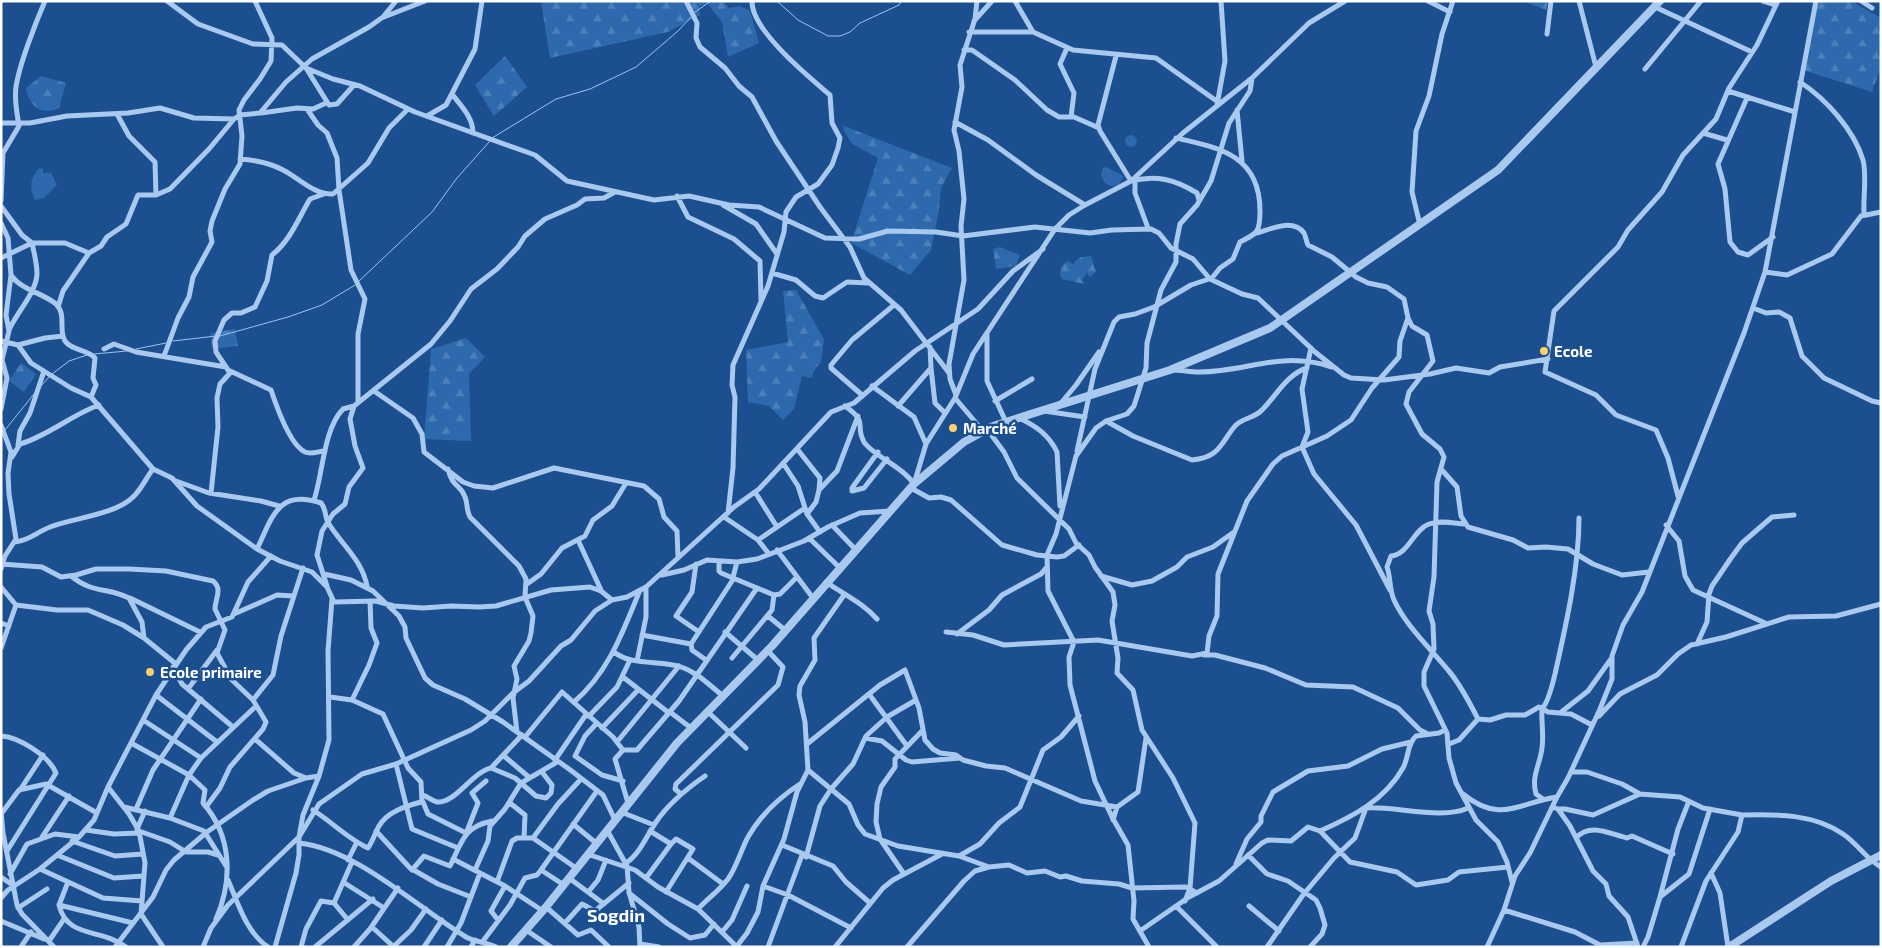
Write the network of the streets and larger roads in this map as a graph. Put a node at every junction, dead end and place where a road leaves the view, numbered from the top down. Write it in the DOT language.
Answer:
graph roads {
  1 [pos="45,1"];
  2 [pos="167,1"];
  3 [pos="255,1"];
  4 [pos="396,1"];
  5 [pos="425,1"];
  6 [pos="482,1"];
  7 [pos="686,1"];
  8 [pos="752,1"];
  9 [pos="977,1"];
  10 [pos="992,1"];
  11 [pos="1015,1"];
  12 [pos="1221,1"];
  13 [pos="1345,1"];
  14 [pos="1428,1"];
  15 [pos="1454,1"];
  16 [pos="1551,1"];
  17 [pos="1580,1"];
  18 [pos="1702,1"];
  19 [pos="1763,1"];
  20 [pos="1816,1"];
  21 [pos="1861,1"];
  22 [pos="1777,3"];
  23 [pos="1657,4"];
  24 [pos="1872,8"];
  25 [pos="1450,12"];
  26 [pos="383,17"];
  27 [pos="973,22"];
  28 [pos="1685,22"];
  29 [pos="969,32"];
  30 [pos="1033,32"];
  31 [pos="1547,34"];
  32 [pos="272,45"];
  33 [pos="1067,48"];
  34 [pos="964,50"];
  35 [pos="1752,52"];
  36 [pos="1116,56"];
  37 [pos="305,67"];
  38 [pos="1596,67"];
  39 [pos="1645,69"];
  40 [pos="1252,78"];
  41 [pos="1800,82"];
  42 [pos="354,85"];
  43 [pos="1728,91"];
  44 [pos="452,94"];
  45 [pos="1747,98"];
  46 [pos="326,103"];
  47 [pos="1217,104"];
  48 [pos="307,109"];
  49 [pos="407,110"];
  50 [pos="1237,110"];
  51 [pos="1795,112"];
  52 [pos="260,113"];
  53 [pos="117,114"];
  54 [pos="240,115"];
  55 [pos="427,116"];
  56 [pos="1071,117"];
  57 [pos="234,119"];
  58 [pos="18,122"];
  59 [pos="955,122"];
  60 [pos="1,123"];
  61 [pos="1099,128"];
  62 [pos="473,133"];
  63 [pos="1703,133"];
  64 [pos="1176,138"];
  65 [pos="1727,140"];
  66 [pos="1220,149"];
  67 [pos="240,159"];
  68 [pos="1242,161"];
  69 [pos="1133,180"];
  70 [pos="338,190"];
  71 [pos="810,190"];
  72 [pos="615,192"];
  73 [pos="324,194"];
  74 [pos="156,195"];
  75 [pos="677,196"];
  76 [pos="1199,201"];
  77 [pos="1,202"];
  78 [pos="721,204"];
  79 [pos="1085,204"];
  80 [pos="1,206"];
  81 [pos="1881,212"];
  82 [pos="1864,214"];
  83 [pos="785,219"];
  84 [pos="1,224"];
  85 [pos="1420,224"];
  86 [pos="1148,228"];
  87 [pos="1055,229"];
  88 [pos="1257,233"];
  89 [pos="963,236"];
  90 [pos="1773,237"];
  91 [pos="845,240"];
  92 [pos="32,243"];
  93 [pos="1043,249"];
  94 [pos="1176,251"];
  95 [pos="9,253"];
  96 [pos="89,253"];
  97 [pos="777,254"];
  98 [pos="1,258"];
  99 [pos="1765,272"];
  100 [pos="772,273"];
  101 [pos="1349,273"];
  102 [pos="11,275"];
  103 [pos="1210,279"];
  104 [pos="868,283"];
  105 [pos="31,291"];
  106 [pos="761,303"];
  107 [pos="1159,304"];
  108 [pos="894,305"];
  109 [pos="58,308"];
  110 [pos="1753,308"];
  111 [pos="1408,318"];
  112 [pos="1281,320"];
  113 [pos="954,326"];
  114 [pos="9,331"];
  115 [pos="987,334"];
  116 [pos="63,336"];
  117 [pos="4,341"];
  118 [pos="18,345"];
  119 [pos="929,345"];
  120 [pos="1102,348"];
  121 [pos="1311,348"];
  122 [pos="104,349"];
  123 [pos="164,356"];
  124 [pos="1548,359"];
  125 [pos="1308,361"];
  126 [pos="226,368"];
  127 [pos="931,368"];
  128 [pos="1307,368"];
  129 [pos="1334,368"];
  130 [pos="1170,370"];
  131 [pos="44,371"];
  132 [pos="231,372"];
  133 [pos="949,373"];
  134 [pos="1424,375"];
  135 [pos="1143,378"];
  136 [pos="1032,379"];
  137 [pos="1379,380"];
  138 [pos="872,386"];
  139 [pos="374,391"];
  140 [pos="862,395"];
  141 [pos="955,396"];
  142 [pos="1090,396"];
  143 [pos="91,397"];
  144 [pos="995,401"];
  145 [pos="1881,403"];
  146 [pos="356,404"];
  147 [pos="99,405"];
  148 [pos="846,406"];
  149 [pos="898,406"];
  150 [pos="1058,406"];
  151 [pos="1,409"];
  152 [pos="1042,411"];
  153 [pos="944,412"];
  154 [pos="858,416"];
  155 [pos="1085,417"];
  156 [pos="1019,418"];
  157 [pos="1106,420"];
  158 [pos="1006,422"];
  159 [pos="1,425"];
  160 [pos="985,430"];
  161 [pos="926,444"];
  162 [pos="18,445"];
  163 [pos="1302,447"];
  164 [pos="798,450"];
  165 [pos="325,451"];
  166 [pos="878,452"];
  167 [pos="1076,456"];
  168 [pos="887,459"];
  169 [pos="11,462"];
  170 [pos="783,463"];
  171 [pos="153,469"];
  172 [pos="1441,469"];
  173 [pos="448,470"];
  174 [pos="176,481"];
  175 [pos="626,483"];
  176 [pos="913,486"];
  177 [pos="819,490"];
  178 [pos="755,492"];
  179 [pos="211,493"];
  180 [pos="1678,497"];
  181 [pos="314,500"];
  182 [pos="279,506"];
  183 [pos="805,508"];
  184 [pos="891,511"];
  185 [pos="807,514"];
  186 [pos="726,515"];
  187 [pos="1794,515"];
  188 [pos="1579,518"];
  189 [pos="1060,519"];
  190 [pos="327,522"];
  191 [pos="1435,522"];
  192 [pos="1464,524"];
  193 [pos="832,525"];
  194 [pos="1666,525"];
  195 [pos="778,527"];
  196 [pos="1237,530"];
  197 [pos="820,532"];
  198 [pos="809,538"];
  199 [pos="578,540"];
  200 [pos="758,540"];
  201 [pos="15,542"];
  202 [pos="1078,545"];
  203 [pos="257,549"];
  204 [pos="777,550"];
  205 [pos="856,550"];
  206 [pos="769,554"];
  207 [pos="1577,554"];
  208 [pos="270,556"];
  209 [pos="1047,556"];
  210 [pos="678,557"];
  211 [pos="719,561"];
  212 [pos="736,562"];
  213 [pos="696,564"];
  214 [pos="2,566"];
  215 [pos="1048,567"];
  216 [pos="302,568"];
  217 [pos="840,568"];
  218 [pos="1649,572"];
  219 [pos="324,574"];
  220 [pos="661,575"];
  221 [pos="71,576"];
  222 [pos="1101,576"];
  223 [pos="733,577"];
  224 [pos="797,577"];
  225 [pos="826,582"];
  226 [pos="527,584"];
  227 [pos="367,586"];
  228 [pos="1,587"];
  229 [pos="327,587"];
  230 [pos="643,588"];
  231 [pos="757,588"];
  232 [pos="1390,590"];
  233 [pos="601,591"];
  234 [pos="774,595"];
  235 [pos="844,595"];
  236 [pos="294,596"];
  237 [pos="525,597"];
  238 [pos="129,598"];
  239 [pos="813,598"];
  240 [pos="332,599"];
  241 [pos="1709,599"];
  242 [pos="612,600"];
  243 [pos="370,601"];
  244 [pos="16,604"];
  245 [pos="1881,604"];
  246 [pos="390,605"];
  247 [pos="234,614"];
  248 [pos="768,616"];
  249 [pos="877,618"];
  250 [pos="219,620"];
  251 [pos="1,623"];
  252 [pos="1766,623"];
  253 [pos="9,626"];
  254 [pos="785,630"];
  255 [pos="200,632"];
  256 [pos="699,632"];
  257 [pos="725,632"];
  258 [pos="946,632"];
  259 [pos="958,634"];
  260 [pos="642,635"];
  261 [pos="144,638"];
  262 [pos="1074,642"];
  263 [pos="1116,642"];
  264 [pos="691,644"];
  265 [pos="1697,644"];
  266 [pos="743,646"];
  267 [pos="1,648"];
  268 [pos="216,650"];
  269 [pos="767,650"];
  270 [pos="614,652"];
  271 [pos="1433,652"];
  272 [pos="1204,655"];
  273 [pos="1612,656"];
  274 [pos="732,658"];
  275 [pos="630,660"];
  276 [pos="706,660"];
  277 [pos="758,660"];
  278 [pos="636,661"];
  279 [pos="174,666"];
  280 [pos="679,666"];
  281 [pos="698,675"];
  282 [pos="623,677"];
  283 [pos="188,689"];
  284 [pos="638,690"];
  285 [pos="513,693"];
  286 [pos="869,694"];
  287 [pos="156,695"];
  288 [pos="722,695"];
  289 [pos="330,697"];
  290 [pos="201,699"];
  291 [pos="252,700"];
  292 [pos="352,700"];
  293 [pos="916,700"];
  294 [pos="652,701"];
  295 [pos="574,702"];
  296 [pos="256,706"];
  297 [pos="1542,708"];
  298 [pos="707,711"];
  299 [pos="669,712"];
  300 [pos="1560,713"];
  301 [pos="490,716"];
  302 [pos="588,716"];
  303 [pos="1079,716"];
  304 [pos="887,717"];
  305 [pos="186,719"];
  306 [pos="1478,719"];
  307 [pos="143,720"];
  308 [pos="597,723"];
  309 [pos="1592,724"];
  310 [pos="233,727"];
  311 [pos="602,728"];
  312 [pos="692,728"];
  313 [pos="923,730"];
  314 [pos="1446,730"];
  315 [pos="731,732"];
  316 [pos="521,734"];
  317 [pos="1428,734"];
  318 [pos="1,736"];
  319 [pos="1146,737"];
  320 [pos="865,738"];
  321 [pos="172,739"];
  322 [pos="255,739"];
  323 [pos="132,742"];
  324 [pos="217,742"];
  325 [pos="617,742"];
  326 [pos="1410,742"];
  327 [pos="807,744"];
  328 [pos="1449,744"];
  329 [pos="907,746"];
  330 [pos="746,748"];
  331 [pos="623,750"];
  332 [pos="899,754"];
  333 [pos="43,755"];
  334 [pos="504,756"];
  335 [pos="201,758"];
  336 [pos="960,758"];
  337 [pos="159,760"];
  338 [pos="404,760"];
  339 [pos="556,761"];
  340 [pos="396,764"];
  341 [pos="491,768"];
  342 [pos="808,770"];
  343 [pos="542,772"];
  344 [pos="1571,772"];
  345 [pos="189,775"];
  346 [pos="319,776"];
  347 [pos="705,776"];
  348 [pos="306,778"];
  349 [pos="530,778"];
  350 [pos="1032,778"];
  351 [pos="582,779"];
  352 [pos="486,781"];
  353 [pos="623,781"];
  354 [pos="521,783"];
  355 [pos="50,784"];
  356 [pos="800,784"];
  357 [pos="108,787"];
  358 [pos="831,789"];
  359 [pos="20,790"];
  360 [pos="597,790"];
  361 [pos="1461,792"];
  362 [pos="681,794"];
  363 [pos="1640,794"];
  364 [pos="423,795"];
  365 [pos="68,796"];
  366 [pos="1557,797"];
  367 [pos="1543,799"];
  368 [pos="1689,801"];
  369 [pos="422,802"];
  370 [pos="510,802"];
  371 [pos="628,803"];
  372 [pos="123,806"];
  373 [pos="1106,806"];
  374 [pos="206,807"];
  375 [pos="405,807"];
  376 [pos="1117,807"];
  377 [pos="1366,808"];
  378 [pos="1468,808"];
  379 [pos="1555,808"];
  380 [pos="136,809"];
  381 [pos="1710,809"];
  382 [pos="313,810"];
  383 [pos="145,811"];
  384 [pos="621,812"];
  385 [pos="2,813"];
  386 [pos="97,813"];
  387 [pos="1742,815"];
  388 [pos="170,818"];
  389 [pos="615,820"];
  390 [pos="1113,820"];
  391 [pos="493,821"];
  392 [pos="573,824"];
  393 [pos="218,825"];
  394 [pos="654,825"];
  395 [pos="86,830"];
  396 [pos="607,830"];
  397 [pos="138,831"];
  398 [pos="650,831"];
  399 [pos="1320,831"];
  400 [pos="207,832"];
  401 [pos="376,832"];
  402 [pos="467,832"];
  403 [pos="63,836"];
  404 [pos="42,837"];
  405 [pos="79,837"];
  406 [pos="524,838"];
  407 [pos="533,838"];
  408 [pos="1576,838"];
  409 [pos="299,840"];
  410 [pos="880,840"];
  411 [pos="73,842"];
  412 [pos="357,842"];
  413 [pos="596,843"];
  414 [pos="671,844"];
  415 [pos="782,845"];
  416 [pos="458,848"];
  417 [pos="7,851"];
  418 [pos="186,852"];
  419 [pos="552,853"];
  420 [pos="143,854"];
  421 [pos="587,854"];
  422 [pos="942,854"];
  423 [pos="1340,854"];
  424 [pos="1673,854"];
  425 [pos="57,855"];
  426 [pos="1248,855"];
  427 [pos="1881,855"];
  428 [pos="219,856"];
  429 [pos="804,856"];
  430 [pos="959,856"];
  431 [pos="688,858"];
  432 [pos="453,859"];
  433 [pos="606,860"];
  434 [pos="350,861"];
  435 [pos="1869,861"];
  436 [pos="1236,864"];
  437 [pos="627,865"];
  438 [pos="227,867"];
  439 [pos="989,867"];
  440 [pos="1508,867"];
  441 [pos="1881,867"];
  442 [pos="576,868"];
  443 [pos="40,869"];
  444 [pos="412,870"];
  445 [pos="475,870"];
  446 [pos="541,870"];
  447 [pos="480,873"];
  448 [pos="1711,873"];
  449 [pos="10,874"];
  450 [pos="904,874"];
  451 [pos="143,876"];
  452 [pos="1,877"];
  453 [pos="569,878"];
  454 [pos="646,878"];
  455 [pos="228,880"];
  456 [pos="68,882"];
  457 [pos="343,882"];
  458 [pos="497,882"];
  459 [pos="629,883"];
  460 [pos="1512,883"];
  461 [pos="723,884"];
  462 [pos="564,885"];
  463 [pos="12,886"];
  464 [pos="505,886"];
  465 [pos="747,886"];
  466 [pos="763,886"];
  467 [pos="398,888"];
  468 [pos="1132,888"];
  469 [pos="1190,888"];
  470 [pos="47,889"];
  471 [pos="589,891"];
  472 [pos="629,892"];
  473 [pos="666,892"];
  474 [pos="1197,892"];
  475 [pos="1306,892"];
  476 [pos="516,893"];
  477 [pos="788,895"];
  478 [pos="236,897"];
  479 [pos="471,897"];
  480 [pos="1660,897"];
  481 [pos="1,898"];
  482 [pos="373,899"];
  483 [pos="142,901"];
  484 [pos="1185,901"];
  485 [pos="334,903"];
  486 [pos="870,903"];
  487 [pos="604,904"];
  488 [pos="59,905"];
  489 [pos="1249,906"];
  490 [pos="1178,907"];
  491 [pos="18,908"];
  492 [pos="384,908"];
  493 [pos="426,909"];
  494 [pos="545,909"];
  495 [pos="698,909"];
  496 [pos="1504,910"];
  497 [pos="141,914"];
  498 [pos="64,919"];
  499 [pos="348,920"];
  500 [pos="442,920"];
  501 [pos="498,920"];
  502 [pos="1,921"];
  503 [pos="566,922"];
  504 [pos="133,923"];
  505 [pos="714,924"];
  506 [pos="372,927"];
  507 [pos="35,928"];
  508 [pos="211,928"];
  509 [pos="851,928"];
  510 [pos="457,930"];
  511 [pos="526,930"];
  512 [pos="1140,931"];
  513 [pos="1279,931"];
  514 [pos="722,932"];
  515 [pos="30,933"];
  516 [pos="260,940"];
  517 [pos="475,940"];
  518 [pos="48,941"];
  519 [pos="483,941"];
  520 [pos="321,942"];
  521 [pos="117,944"];
  522 [pos="1638,945"];
  523 [pos="547,946"];
  524 [pos="640,946"];
  525 [pos="1269,946"];
  526 [pos="21,947"];
  527 [pos="54,947"];
  528 [pos="126,947"];
  529 [pos="163,947"];
  530 [pos="202,947"];
  531 [pos="256,947"];
  532 [pos="268,947"];
  533 [pos="275,947"];
  534 [pos="300,947"];
  535 [pos="315,947"];
  536 [pos="325,947"];
  537 [pos="354,947"];
  538 [pos="393,947"];
  539 [pos="424,947"];
  540 [pos="447,947"];
  541 [pos="471,947"];
  542 [pos="496,947"];
  543 [pos="511,947"];
  544 [pos="609,947"];
  545 [pos="659,947"];
  546 [pos="737,947"];
  547 [pos="768,947"];
  548 [pos="835,947"];
  549 [pos="907,947"];
  550 [pos="1149,947"];
  551 [pos="1218,947"];
  552 [pos="1310,947"];
  553 [pos="1487,947"];
  554 [pos="1643,947"];
  555 [pos="1681,947"];
  556 [pos="1729,947"];
  1 -- 58 [label="street"];
  2 -- 32 [label="street"];
  3 -- 32 [label="street"];
  4 -- 26 [label="street"];
  5 -- 26 [label="street"];
  6 -- 44 [label="street"];
  7 -- 71 [label="street"];
  8 -- 71 [label="street"];
  9 -- 27 [label="street"];
  10 -- 27 [label="street"];
  11 -- 30 [label="street"];
  12 -- 47 [label="street"];
  13 -- 40 [label="street"];
  14 -- 25 [label="street"];
  15 -- 25 [label="street"];
  16 -- 31 [label="street"];
  17 -- 38 [label="street"];
  18 -- 28 [label="street"];
  19 -- 22 [label="street"];
  20 -- 41 [label="street"];
  21 -- 24 [label="street"];
  22 -- 35 [label="street"];
  23 -- 28 [label="street"];
  23 -- 38 [label="street"];
  25 -- 85 [label="street"];
  26 -- 37 [label="street"];
  27 -- 29 [label="street"];
  28 -- 35 [label="street"];
  28 -- 39 [label="street"];
  29 -- 30 [label="street"];
  29 -- 34 [label="street"];
  30 -- 33 [label="street"];
  32 -- 37 [label="street"];
  32 -- 54 [label="street"];
  33 -- 36 [label="street"];
  33 -- 56 [label="street"];
  34 -- 56 [label="street"];
  34 -- 59 [label="street"];
  35 -- 43 [label="street"];
  36 -- 47 [label="street"];
  36 -- 61 [label="street"];
  37 -- 42 [label="street"];
  37 -- 46 [label="street"];
  37 -- 52 [label="street"];
  38 -- 85 [label="street"];
  40 -- 47 [label="street"];
  40 -- 50 [label="street"];
  41 -- 51 [label="street"];
  41 -- 82 [label="street"];
  42 -- 46 [label="street"];
  42 -- 49 [label="street"];
  43 -- 45 [label="street"];
  43 -- 63 [label="street"];
  44 -- 55 [label="street"];
  44 -- 62 [label="street"];
  45 -- 51 [label="street"];
  45 -- 65 [label="street"];
  46 -- 48 [label="street"];
  47 -- 64 [label="street"];
  48 -- 52 [label="street"];
  48 -- 70 [label="street"];
  49 -- 55 [label="street"];
  49 -- 70 [label="street"];
  50 -- 66 [label="street"];
  50 -- 68 [label="street"];
  51 -- 90 [label="street"];
  52 -- 54 [label="street"];
  53 -- 57 [label="street"];
  53 -- 58 [label="street"];
  53 -- 74 [label="street"];
  54 -- 57 [label="street"];
  54 -- 67 [label="street"];
  55 -- 62 [label="street"];
  56 -- 61 [label="street"];
  57 -- 74 [label="street"];
  58 -- 60 [label="street"];
  58 -- 77 [label="street"];
  59 -- 79 [label="street"];
  59 -- 89 [label="street"];
  61 -- 69 [label="street"];
  62 -- 72 [label="street"];
  63 -- 65 [label="street"];
  63 -- 124 [label="street"];
  64 -- 66 [label="street"];
  64 -- 69 [label="street"];
  65 -- 90 [label="street"];
  66 -- 68 [label="street"];
  66 -- 76 [label="street"];
  67 -- 73 [label="street"];
  67 -- 123 [label="street"];
  68 -- 88 [label="street"];
  69 -- 76 [label="street"];
  69 -- 79 [label="street"];
  69 -- 86 [label="street"];
  70 -- 73 [label="street"];
  70 -- 146 [label="street"];
  71 -- 83 [label="street"];
  71 -- 91 [label="street"];
  72 -- 75 [label="street"];
  72 -- 139 [label="street"];
  73 -- 126 [label="street"];
  74 -- 96 [label="street"];
  75 -- 78 [label="street"];
  75 -- 106 [label="street"];
  76 -- 94 [label="street"];
  78 -- 83 [label="street"];
  78 -- 97 [label="street"];
  79 -- 87 [label="street"];
  80 -- 92 [label="street"];
  81 -- 82 [label="street"];
  82 -- 99 [label="street"];
  83 -- 91 [label="street"];
  83 -- 97 [label="street"];
  84 -- 95 [label="street"];
  85 -- 101 [label="street"];
  86 -- 87 [label="street"];
  86 -- 94 [label="street"];
  87 -- 89 [label="street"];
  87 -- 93 [label="street"];
  88 -- 101 [label="street"];
  88 -- 103 [label="street"];
  89 -- 91 [label="street"];
  89 -- 113 [label="street"];
  90 -- 99 [label="street"];
  91 -- 104 [label="street"];
  92 -- 95 [label="street"];
  92 -- 96 [label="street"];
  92 -- 105 [label="street"];
  93 -- 113 [label="street"];
  93 -- 115 [label="street"];
  94 -- 103 [label="street"];
  94 -- 107 [label="street"];
  95 -- 98 [label="street"];
  95 -- 102 [label="street"];
  96 -- 109 [label="street"];
  97 -- 100 [label="street"];
  99 -- 110 [label="street"];
  100 -- 104 [label="street"];
  100 -- 106 [label="street"];
  101 -- 111 [label="street"];
  101 -- 112 [label="street"];
  102 -- 105 [label="street"];
  102 -- 114 [label="street"];
  103 -- 107 [label="street"];
  103 -- 112 [label="street"];
  104 -- 108 [label="street"];
  105 -- 109 [label="street"];
  105 -- 114 [label="street"];
  106 -- 186 [label="street"];
  107 -- 120 [label="street"];
  107 -- 135 [label="street"];
  108 -- 119 [label="street"];
  108 -- 140 [label="street"];
  109 -- 116 [label="street"];
  110 -- 145 [label="street"];
  110 -- 180 [label="street"];
  111 -- 134 [label="street"];
  111 -- 137 [label="street"];
  112 -- 121 [label="street"];
  112 -- 130 [label="street"];
  113 -- 119 [label="street"];
  113 -- 133 [label="street"];
  114 -- 117 [label="street"];
  115 -- 141 [label="street"];
  115 -- 144 [label="street"];
  116 -- 118 [label="street"];
  116 -- 143 [label="street"];
  117 -- 118 [label="street"];
  117 -- 151 [label="street"];
  118 -- 131 [label="street"];
  119 -- 127 [label="street"];
  119 -- 133 [label="street"];
  119 -- 138 [label="street"];
  120 -- 142 [label="street"];
  120 -- 150 [label="street"];
  121 -- 125 [label="street"];
  121 -- 129 [label="street"];
  122 -- 123 [label="street"];
  123 -- 126 [label="street"];
  124 -- 134 [label="street"];
  124 -- 180 [label="street"];
  125 -- 128 [label="street"];
  125 -- 129 [label="street"];
  125 -- 130 [label="street"];
  126 -- 132 [label="street"];
  127 -- 149 [label="street"];
  127 -- 153 [label="street"];
  128 -- 157 [label="street"];
  128 -- 163 [label="street"];
  129 -- 137 [label="street"];
  130 -- 135 [label="street"];
  131 -- 143 [label="street"];
  131 -- 162 [label="street"];
  132 -- 165 [label="street"];
  132 -- 179 [label="street"];
  133 -- 141 [label="street"];
  134 -- 137 [label="street"];
  134 -- 172 [label="street"];
  135 -- 142 [label="street"];
  135 -- 157 [label="street"];
  136 -- 144 [label="street"];
  137 -- 163 [label="street"];
  138 -- 140 [label="street"];
  138 -- 149 [label="street"];
  139 -- 146 [label="street"];
  139 -- 173 [label="street"];
  140 -- 148 [label="street"];
  141 -- 153 [label="street"];
  141 -- 160 [label="street"];
  142 -- 150 [label="street"];
  142 -- 155 [label="street"];
  143 -- 147 [label="street"];
  144 -- 158 [label="street"];
  146 -- 165 [label="street"];
  146 -- 190 [label="street"];
  147 -- 162 [label="street"];
  147 -- 171 [label="street"];
  148 -- 154 [label="street"];
  148 -- 164 [label="street"];
  149 -- 161 [label="street"];
  150 -- 152 [label="street"];
  152 -- 155 [label="street"];
  152 -- 156 [label="street"];
  153 -- 161 [label="street"];
  154 -- 166 [label="street"];
  154 -- 177 [label="street"];
  155 -- 167 [label="street"];
  156 -- 158 [label="street"];
  156 -- 189 [label="street"];
  157 -- 167 [label="street"];
  158 -- 160 [label="street"];
  159 -- 169 [label="street"];
  160 -- 176 [label="street"];
  160 -- 189 [label="street"];
  161 -- 176 [label="street"];
  162 -- 169 [label="street"];
  163 -- 196 [label="street"];
  163 -- 232 [label="street"];
  164 -- 170 [label="street"];
  164 -- 177 [label="street"];
  165 -- 181 [label="street"];
  166 -- 168 [label="street"];
  166 -- 168 [label="street"];
  167 -- 189 [label="street"];
  168 -- 176 [label="street"];
  169 -- 201 [label="street"];
  170 -- 178 [label="street"];
  170 -- 183 [label="street"];
  171 -- 174 [label="street"];
  171 -- 201 [label="street"];
  172 -- 191 [label="street"];
  172 -- 192 [label="street"];
  173 -- 175 [label="street"];
  173 -- 226 [label="street"];
  174 -- 179 [label="street"];
  174 -- 203 [label="street"];
  175 -- 199 [label="street"];
  175 -- 210 [label="street"];
  176 -- 184 [label="street"];
  176 -- 209 [label="street"];
  177 -- 185 [label="street"];
  178 -- 186 [label="street"];
  178 -- 195 [label="street"];
  179 -- 182 [label="street"];
  180 -- 194 [label="street"];
  181 -- 182 [label="street"];
  181 -- 190 [label="street"];
  182 -- 203 [label="street"];
  183 -- 185 [label="street"];
  183 -- 195 [label="street"];
  184 -- 193 [label="street"];
  184 -- 205 [label="street"];
  185 -- 197 [label="street"];
  186 -- 200 [label="street"];
  186 -- 210 [label="street"];
  187 -- 241 [label="street"];
  188 -- 207 [label="street"];
  189 -- 202 [label="street"];
  189 -- 209 [label="street"];
  190 -- 219 [label="street"];
  190 -- 227 [label="street"];
  191 -- 192 [label="street"];
  191 -- 232 [label="street"];
  191 -- 271 [label="street"];
  192 -- 207 [label="street"];
  193 -- 197 [label="street"];
  193 -- 205 [label="street"];
  194 -- 218 [label="street"];
  194 -- 241 [label="street"];
  195 -- 200 [label="street"];
  196 -- 222 [label="street"];
  196 -- 272 [label="street"];
  197 -- 198 [label="street"];
  198 -- 204 [label="street"];
  198 -- 217 [label="street"];
  199 -- 226 [label="street"];
  199 -- 233 [label="street"];
  200 -- 206 [label="street"];
  201 -- 214 [label="street"];
  202 -- 209 [label="street"];
  202 -- 222 [label="street"];
  203 -- 208 [label="street"];
  204 -- 206 [label="street"];
  204 -- 224 [label="street"];
  205 -- 217 [label="street"];
  206 -- 212 [label="street"];
  207 -- 218 [label="street"];
  207 -- 297 [label="street"];
  208 -- 216 [label="street"];
  208 -- 247 [label="street"];
  209 -- 215 [label="street"];
  210 -- 220 [label="street"];
  211 -- 212 [label="street"];
  211 -- 213 [label="street"];
  211 -- 223 [label="street"];
  212 -- 223 [label="street"];
  213 -- 220 [label="street"];
  213 -- 256 [label="street"];
  214 -- 221 [label="street"];
  215 -- 259 [label="street"];
  215 -- 262 [label="street"];
  216 -- 229 [label="street"];
  216 -- 236 [label="street"];
  217 -- 225 [label="street"];
  218 -- 273 [label="street"];
  219 -- 227 [label="street"];
  219 -- 229 [label="street"];
  220 -- 230 [label="street"];
  221 -- 238 [label="street"];
  221 -- 250 [label="street"];
  222 -- 263 [label="street"];
  223 -- 231 [label="street"];
  223 -- 256 [label="street"];
  224 -- 234 [label="street"];
  224 -- 239 [label="street"];
  225 -- 235 [label="street"];
  225 -- 239 [label="street"];
  226 -- 237 [label="street"];
  227 -- 246 [label="street"];
  228 -- 244 [label="street"];
  229 -- 240 [label="street"];
  230 -- 242 [label="street"];
  230 -- 260 [label="street"];
  230 -- 270 [label="street"];
  231 -- 234 [label="street"];
  231 -- 257 [label="street"];
  232 -- 271 [label="street"];
  233 -- 237 [label="street"];
  233 -- 242 [label="street"];
  234 -- 248 [label="street"];
  235 -- 249 [label="street"];
  235 -- 327 [label="street"];
  236 -- 247 [label="street"];
  236 -- 291 [label="street"];
  237 -- 246 [label="street"];
  237 -- 285 [label="street"];
  238 -- 255 [label="street"];
  238 -- 261 [label="street"];
  239 -- 254 [label="street"];
  240 -- 243 [label="street"];
  240 -- 289 [label="street"];
  241 -- 252 [label="street"];
  241 -- 265 [label="street"];
  242 -- 285 [label="street"];
  243 -- 246 [label="street"];
  243 -- 292 [label="street"];
  244 -- 253 [label="street"];
  244 -- 261 [label="street"];
  245 -- 252 [label="street"];
  246 -- 301 [label="street"];
  247 -- 250 [label="street"];
  248 -- 254 [label="street"];
  248 -- 266 [label="street"];
  250 -- 255 [label="street"];
  250 -- 268 [label="street"];
  251 -- 253 [label="street"];
  252 -- 265 [label="street"];
  253 -- 267 [label="street"];
  254 -- 269 [label="street"];
  255 -- 279 [label="street"];
  256 -- 264 [label="street"];
  257 -- 266 [label="street"];
  257 -- 276 [label="street"];
  258 -- 259 [label="street"];
  259 -- 262 [label="street"];
  260 -- 264 [label="street"];
  260 -- 278 [label="street"];
  261 -- 279 [label="street"];
  262 -- 263 [label="street"];
  262 -- 303 [label="street"];
  263 -- 272 [label="street"];
  263 -- 319 [label="street"];
  264 -- 276 [label="street"];
  265 -- 309 [label="street"];
  266 -- 274 [label="street"];
  266 -- 277 [label="street"];
  268 -- 283 [label="street"];
  268 -- 291 [label="street"];
  269 -- 277 [label="street"];
  269 -- 315 [label="street"];
  270 -- 275 [label="street"];
  270 -- 295 [label="street"];
  271 -- 306 [label="street"];
  271 -- 314 [label="street"];
  272 -- 317 [label="street"];
  273 -- 300 [label="street"];
  273 -- 309 [label="street"];
  275 -- 278 [label="street"];
  275 -- 282 [label="street"];
  276 -- 281 [label="street"];
  277 -- 288 [label="street"];
  278 -- 280 [label="street"];
  279 -- 283 [label="street"];
  279 -- 287 [label="street"];
  280 -- 281 [label="street"];
  280 -- 294 [label="street"];
  281 -- 288 [label="street"];
  281 -- 299 [label="street"];
  282 -- 284 [label="street"];
  282 -- 302 [label="street"];
  283 -- 290 [label="street"];
  284 -- 294 [label="street"];
  284 -- 311 [label="street"];
  285 -- 301 [label="street"];
  285 -- 316 [label="street"];
  286 -- 293 [label="street"];
  286 -- 304 [label="street"];
  286 -- 327 [label="street"];
  287 -- 305 [label="street"];
  287 -- 307 [label="street"];
  288 -- 298 [label="street"];
  289 -- 292 [label="street"];
  289 -- 346 [label="street"];
  290 -- 305 [label="street"];
  290 -- 310 [label="street"];
  291 -- 296 [label="street"];
  292 -- 338 [label="street"];
  293 -- 304 [label="street"];
  293 -- 313 [label="street"];
  294 -- 299 [label="street"];
  294 -- 325 [label="street"];
  295 -- 302 [label="street"];
  295 -- 316 [label="street"];
  296 -- 310 [label="street"];
  296 -- 322 [label="street"];
  297 -- 300 [label="street"];
  297 -- 306 [label="street"];
  297 -- 367 [label="street"];
  298 -- 312 [label="street"];
  298 -- 315 [label="street"];
  299 -- 312 [label="street"];
  299 -- 331 [label="street"];
  300 -- 309 [label="street"];
  301 -- 316 [label="street"];
  301 -- 338 [label="street"];
  302 -- 308 [label="street"];
  302 -- 339 [label="street"];
  303 -- 350 [label="street"];
  303 -- 373 [label="street"];
  304 -- 320 [label="street"];
  304 -- 329 [label="street"];
  305 -- 321 [label="street"];
  305 -- 324 [label="street"];
  306 -- 328 [label="street"];
  307 -- 321 [label="street"];
  307 -- 323 [label="street"];
  308 -- 311 [label="street"];
  308 -- 353 [label="street"];
  309 -- 344 [label="street"];
  310 -- 324 [label="street"];
  311 -- 325 [label="street"];
  312 -- 371 [label="street"];
  313 -- 329 [label="street"];
  313 -- 336 [label="street"];
  314 -- 317 [label="street"];
  314 -- 328 [label="street"];
  315 -- 330 [label="street"];
  315 -- 362 [label="street"];
  316 -- 334 [label="street"];
  316 -- 339 [label="street"];
  317 -- 326 [label="street"];
  318 -- 333 [label="street"];
  319 -- 376 [label="street"];
  319 -- 469 [label="street"];
  320 -- 332 [label="street"];
  320 -- 358 [label="street"];
  321 -- 335 [label="street"];
  321 -- 337 [label="street"];
  322 -- 348 [label="street"];
  322 -- 374 [label="street"];
  323 -- 337 [label="street"];
  323 -- 357 [label="street"];
  324 -- 335 [label="street"];
  325 -- 331 [label="street"];
  326 -- 377 [label="street"];
  326 -- 436 [label="street"];
  327 -- 342 [label="street"];
  328 -- 361 [label="street"];
  329 -- 332 [label="street"];
  331 -- 353 [label="street"];
  332 -- 336 [label="street"];
  332 -- 410 [label="street"];
  333 -- 355 [label="street"];
  333 -- 359 [label="street"];
  334 -- 341 [label="street"];
  334 -- 349 [label="street"];
  335 -- 345 [label="street"];
  336 -- 350 [label="street"];
  337 -- 345 [label="street"];
  337 -- 380 [label="street"];
  338 -- 340 [label="street"];
  338 -- 364 [label="street"];
  339 -- 343 [label="street"];
  339 -- 351 [label="street"];
  340 -- 375 [label="street"];
  340 -- 382 [label="street"];
  341 -- 354 [label="street"];
  341 -- 364 [label="street"];
  342 -- 356 [label="street"];
  342 -- 358 [label="street"];
  343 -- 349 [label="street"];
  343 -- 354 [label="street"];
  344 -- 363 [label="street"];
  344 -- 366 [label="street"];
  345 -- 374 [label="street"];
  345 -- 388 [label="street"];
  346 -- 348 [label="street"];
  346 -- 409 [label="street"];
  347 -- 362 [label="street"];
  348 -- 393 [label="street"];
  349 -- 354 [label="street"];
  350 -- 373 [label="street"];
  350 -- 430 [label="street"];
  351 -- 360 [label="street"];
  351 -- 407 [label="street"];
  352 -- 402 [label="street"];
  353 -- 371 [label="street"];
  354 -- 370 [label="street"];
  355 -- 359 [label="street"];
  355 -- 365 [label="street"];
  355 -- 417 [label="street"];
  356 -- 415 [label="street"];
  356 -- 461 [label="street"];
  357 -- 372 [label="street"];
  357 -- 386 [label="street"];
  358 -- 410 [label="street"];
  358 -- 429 [label="street"];
  359 -- 385 [label="street"];
  360 -- 389 [label="street"];
  360 -- 392 [label="street"];
  361 -- 367 [label="street"];
  361 -- 378 [label="street"];
  362 -- 394 [label="street"];
  363 -- 368 [label="street"];
  363 -- 379 [label="street"];
  364 -- 369 [label="street"];
  365 -- 386 [label="street"];
  365 -- 404 [label="street"];
  366 -- 367 [label="street"];
  366 -- 379 [label="street"];
  368 -- 381 [label="street"];
  368 -- 424 [label="street"];
  369 -- 375 [label="street"];
  369 -- 402 [label="street"];
  370 -- 391 [label="street"];
  370 -- 406 [label="street"];
  371 -- 384 [label="street"];
  372 -- 380 [label="street"];
  372 -- 397 [label="street"];
  373 -- 376 [label="street"];
  373 -- 390 [label="street"];
  374 -- 393 [label="street"];
  375 -- 401 [label="street"];
  375 -- 416 [label="street"];
  376 -- 390 [label="street"];
  377 -- 378 [label="street"];
  377 -- 399 [label="street"];
  377 -- 423 [label="street"];
  378 -- 440 [label="street"];
  379 -- 408 [label="street"];
  379 -- 460 [label="street"];
  380 -- 383 [label="street"];
  381 -- 387 [label="street"];
  381 -- 480 [label="street"];
  382 -- 409 [label="street"];
  382 -- 412 [label="street"];
  383 -- 388 [label="street"];
  383 -- 397 [label="street"];
  384 -- 389 [label="street"];
  384 -- 394 [label="street"];
  385 -- 417 [label="street"];
  386 -- 395 [label="street"];
  387 -- 435 [label="street"];
  387 -- 448 [label="street"];
  388 -- 400 [label="street"];
  389 -- 396 [label="street"];
  390 -- 468 [label="street"];
  391 -- 402 [label="street"];
  391 -- 445 [label="street"];
  392 -- 413 [label="street"];
  392 -- 419 [label="street"];
  393 -- 400 [label="street"];
  393 -- 438 [label="street"];
  394 -- 398 [label="street"];
  395 -- 397 [label="street"];
  395 -- 405 [label="street"];
  396 -- 413 [label="street"];
  396 -- 437 [label="street"];
  397 -- 418 [label="street"];
  397 -- 420 [label="street"];
  398 -- 414 [label="street"];
  398 -- 437 [label="street"];
  399 -- 423 [label="street"];
  399 -- 426 [label="street"];
  400 -- 418 [label="street"];
  400 -- 428 [label="street"];
  401 -- 412 [label="street"];
  401 -- 444 [label="street"];
  402 -- 416 [label="street"];
  403 -- 404 [label="street"];
  403 -- 405 [label="street"];
  403 -- 411 [label="street"];
  404 -- 449 [label="street"];
  405 -- 411 [label="street"];
  406 -- 407 [label="street"];
  406 -- 458 [label="street"];
  407 -- 419 [label="street"];
  408 -- 424 [label="street"];
  408 -- 522 [label="street"];
  409 -- 434 [label="street"];
  409 -- 478 [label="street"];
  409 -- 533 [label="street"];
  410 -- 422 [label="street"];
  410 -- 450 [label="street"];
  411 -- 420 [label="street"];
  411 -- 425 [label="street"];
  412 -- 434 [label="street"];
  413 -- 421 [label="street"];
  414 -- 431 [label="street"];
  414 -- 454 [label="street"];
  415 -- 429 [label="street"];
  415 -- 466 [label="street"];
  416 -- 432 [label="street"];
  417 -- 449 [label="street"];
  418 -- 428 [label="street"];
  418 -- 497 [label="street"];
  419 -- 442 [label="street"];
  419 -- 446 [label="street"];
  420 -- 451 [label="street"];
  421 -- 433 [label="street"];
  421 -- 442 [label="street"];
  422 -- 430 [label="street"];
  422 -- 450 [label="street"];
  423 -- 440 [label="street"];
  423 -- 475 [label="street"];
  424 -- 480 [label="street"];
  425 -- 443 [label="street"];
  425 -- 451 [label="street"];
  426 -- 436 [label="street"];
  426 -- 475 [label="street"];
  427 -- 435 [label="street"];
  428 -- 438 [label="street"];
  429 -- 477 [label="street"];
  429 -- 486 [label="street"];
  430 -- 439 [label="street"];
  431 -- 461 [label="street"];
  431 -- 473 [label="street"];
  432 -- 444 [label="street"];
  432 -- 445 [label="street"];
  433 -- 437 [label="street"];
  433 -- 471 [label="street"];
  434 -- 457 [label="street"];
  434 -- 467 [label="street"];
  435 -- 441 [label="street"];
  435 -- 556 [label="street"];
  436 -- 474 [label="street"];
  437 -- 454 [label="street"];
  437 -- 459 [label="street"];
  438 -- 455 [label="street"];
  439 -- 468 [label="street"];
  439 -- 549 [label="street"];
  440 -- 460 [label="street"];
  442 -- 453 [label="street"];
  443 -- 456 [label="street"];
  443 -- 463 [label="street"];
  444 -- 479 [label="street"];
  445 -- 447 [label="street"];
  446 -- 462 [label="street"];
  446 -- 476 [label="street"];
  447 -- 458 [label="street"];
  447 -- 479 [label="street"];
  448 -- 555 [label="street"];
  448 -- 556 [label="street"];
  449 -- 463 [label="street"];
  450 -- 486 [label="street"];
  451 -- 483 [label="street"];
  452 -- 463 [label="street"];
  453 -- 462 [label="street"];
  453 -- 471 [label="street"];
  454 -- 473 [label="street"];
  455 -- 478 [label="street"];
  455 -- 508 [label="street"];
  456 -- 483 [label="street"];
  456 -- 488 [label="street"];
  457 -- 482 [label="street"];
  457 -- 485 [label="street"];
  458 -- 464 [label="street"];
  459 -- 472 [label="street"];
  459 -- 487 [label="street"];
  460 -- 496 [label="street"];
  461 -- 495 [label="street"];
  462 -- 494 [label="street"];
  463 -- 481 [label="street"];
  463 -- 491 [label="street"];
  464 -- 476 [label="street"];
  464 -- 501 [label="street"];
  465 -- 514 [label="street"];
  466 -- 477 [label="street"];
  466 -- 546 [label="street"];
  467 -- 492 [label="street"];
  467 -- 493 [label="street"];
  468 -- 469 [label="street"];
  468 -- 512 [label="street"];
  469 -- 474 [label="street"];
  469 -- 484 [label="street"];
  470 -- 491 [label="street"];
  471 -- 487 [label="street"];
  472 -- 505 [label="street"];
  472 -- 524 [label="street"];
  473 -- 495 [label="street"];
  474 -- 484 [label="street"];
  475 -- 513 [label="street"];
  475 -- 552 [label="street"];
  476 -- 494 [label="street"];
  476 -- 501 [label="street"];
  477 -- 509 [label="street"];
  477 -- 547 [label="street"];
  478 -- 508 [label="street"];
  478 -- 516 [label="street"];
  479 -- 510 [label="street"];
  480 -- 554 [label="street"];
  482 -- 492 [label="street"];
  482 -- 499 [label="street"];
  483 -- 497 [label="street"];
  484 -- 490 [label="street"];
  485 -- 499 [label="street"];
  485 -- 534 [label="street"];
  486 -- 509 [label="street"];
  487 -- 503 [label="street"];
  488 -- 498 [label="street"];
  488 -- 504 [label="street"];
  489 -- 513 [label="street"];
  490 -- 512 [label="street"];
  490 -- 551 [label="street"];
  491 -- 507 [label="street"];
  492 -- 506 [label="street"];
  493 -- 500 [label="street"];
  493 -- 538 [label="street"];
  494 -- 503 [label="street"];
  494 -- 511 [label="street"];
  495 -- 505 [label="street"];
  496 -- 522 [label="street"];
  496 -- 553 [label="street"];
  497 -- 504 [label="street"];
  497 -- 529 [label="street"];
  498 -- 518 [label="street"];
  498 -- 521 [label="street"];
  499 -- 520 [label="street"];
  500 -- 510 [label="street"];
  500 -- 539 [label="street"];
  501 -- 519 [label="street"];
  502 -- 515 [label="street"];
  503 -- 544 [label="street"];
  504 -- 521 [label="street"];
  505 -- 514 [label="street"];
  506 -- 537 [label="street"];
  506 -- 538 [label="street"];
  507 -- 515 [label="street"];
  507 -- 518 [label="street"];
  508 -- 530 [label="street"];
  509 -- 548 [label="street"];
  510 -- 517 [label="street"];
  510 -- 540 [label="street"];
  511 -- 523 [label="street"];
  511 -- 543 [label="street"];
  512 -- 550 [label="street"];
  513 -- 525 [label="street"];
  514 -- 546 [label="street"];
  515 -- 518 [label="street"];
  515 -- 526 [label="street"];
  516 -- 531 [label="street"];
  516 -- 532 [label="street"];
  517 -- 519 [label="street"];
  517 -- 541 [label="street"];
  518 -- 527 [label="street"];
  519 -- 542 [label="street"];
  520 -- 535 [label="street"];
  520 -- 536 [label="street"];
  521 -- 528 [label="street"];
  524 -- 545 [label="street"];
}
